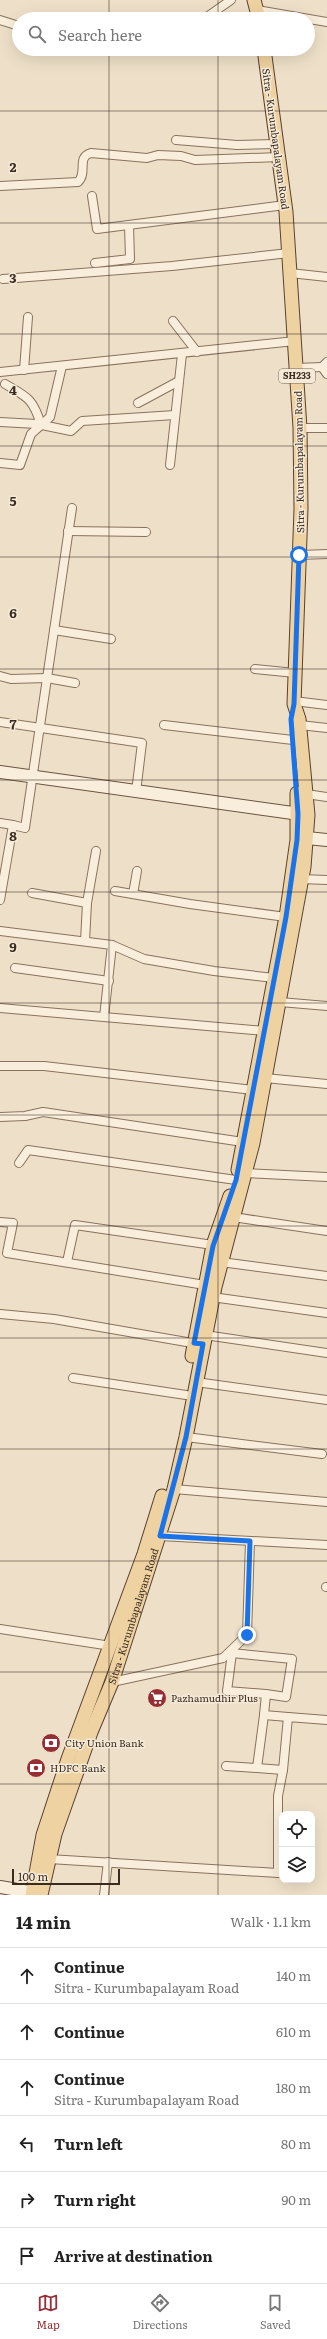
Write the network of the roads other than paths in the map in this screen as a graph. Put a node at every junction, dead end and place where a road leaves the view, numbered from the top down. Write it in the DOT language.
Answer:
graph roads {
  1 [pos="231,0"];
  2 [pos="257,10"];
  3 [pos="214,12"];
  4 [pos="269,12"];
  5 [pos="0,20"];
  6 [pos="315,20"];
  7 [pos="327,22"];
  8 [pos="12,24"];
  9 [pos="265,56"];
  10 [pos="176,140"];
  11 [pos="278,151"];
  12 [pos="0,186"];
  13 [pos="92,196"];
  14 [pos="285,205"];
  15 [pos="129,225"];
  16 [pos="289,253"];
  17 [pos="95,262"];
  18 [pos="290,273"];
  19 [pos="327,277"];
  20 [pos="3,279"];
  21 [pos="28,317"];
  22 [pos="173,321"];
  23 [pos="295,342"];
  24 [pos="197,352"];
  25 [pos="182,354"];
  26 [pos="62,366"];
  27 [pos="296,368"];
  28 [pos="325,368"];
  29 [pos="24,370"];
  30 [pos="0,372"];
  31 [pos="179,381"];
  32 [pos="5,384"];
  33 [pos="138,403"];
  34 [pos="175,415"];
  35 [pos="0,422"];
  36 [pos="41,425"];
  37 [pos="300,428"];
  38 [pos="327,428"];
  39 [pos="0,463"];
  40 [pos="170,465"];
  41 [pos="72,508"];
  42 [pos="68,531"];
  43 [pos="146,532"];
  44 [pos="327,554"];
  45 [pos="299,555"];
  46 [pos="54,630"];
  47 [pos="111,639"];
  48 [pos="254,669"];
  49 [pos="295,673"];
  50 [pos="0,676"];
  51 [pos="47,678"];
  52 [pos="75,683"];
  53 [pos="294,703"];
  54 [pos="327,705"];
  55 [pos="0,722"];
  56 [pos="164,724"];
  57 [pos="300,725"];
  58 [pos="40,727"];
  59 [pos="327,728"];
  60 [pos="293,740"];
  61 [pos="0,772"];
  62 [pos="33,777"];
  63 [pos="136,792"];
  64 [pos="306,794"];
  65 [pos="327,797"];
  66 [pos="303,815"];
  67 [pos="0,823"];
  68 [pos="12,825"];
  69 [pos="307,838"];
  70 [pos="327,840"];
  71 [pos="96,851"];
  72 [pos="136,871"];
  73 [pos="301,879"];
  74 [pos="327,880"];
  75 [pos="115,891"];
  76 [pos="32,893"];
  77 [pos="133,894"];
  78 [pos="0,900"];
  79 [pos="87,903"];
  80 [pos="286,917"];
  81 [pos="0,931"];
  82 [pos="85,941"];
  83 [pos="112,945"];
  84 [pos="15,968"];
  85 [pos="274,978"];
  86 [pos="108,981"];
  87 [pos="280,1002"];
  88 [pos="327,1006"];
  89 [pos="0,1008"];
  90 [pos="104,1017"];
  91 [pos="265,1032"];
  92 [pos="0,1066"];
  93 [pos="265,1078"];
  94 [pos="327,1084"];
  95 [pos="253,1090"];
  96 [pos="0,1117"];
  97 [pos="243,1142"];
  98 [pos="19,1163"];
  99 [pos="327,1176"];
  100 [pos="240,1177"];
  101 [pos="233,1217"];
  102 [pos="0,1222"];
  103 [pos="327,1231"];
  104 [pos="213,1246"];
  105 [pos="4,1252"];
  106 [pos="66,1262"];
  107 [pos="221,1262"];
  108 [pos="327,1276"];
  109 [pos="205,1285"];
  110 [pos="212,1297"];
  111 [pos="327,1313"];
  112 [pos="0,1314"];
  113 [pos="201,1341"];
  114 [pos="327,1352"];
  115 [pos="73,1378"];
  116 [pos="196,1382"];
  117 [pos="186,1395"];
  118 [pos="327,1400"];
  119 [pos="186,1437"];
  120 [pos="322,1454"];
  121 [pos="174,1489"];
  122 [pos="327,1502"];
  123 [pos="160,1536"];
  124 [pos="250,1541"];
  125 [pos="327,1545"];
  126 [pos="0,1629"];
  127 [pos="111,1646"];
  128 [pos="112,1682"];
  129 [pos="266,1694"];
  130 [pos="264,1715"];
  131 [pos="288,1717"];
  132 [pos="327,1720"];
  133 [pos="226,1766"];
  134 [pos="257,1768"];
  135 [pos="283,1770"];
  136 [pos="49,1859"];
  137 [pos="108,1862"];
  138 [pos="0,1887"];
  139 [pos="37,1894"];
  140 [pos="104,1895"];
  1 -- 3 [label="street"];
  2 -- 4 [label="street"];
  5 -- 8 [label="street"];
  6 -- 7 [label="street"];
  9 -- 11 [label="main road, Sitra - Kurumbapalayam Road / SH233"];
  10 -- 11 [label="street"];
  11 -- 12 [label="street"];
  11 -- 14 [label="main road, Sitra - Kurumbapalayam Road / SH233"];
  13 -- 15 [label="street"];
  14 -- 15 [label="street"];
  14 -- 16 [label="main road, Sitra - Kurumbapalayam Road / SH233"];
  15 -- 17 [label="street"];
  16 -- 18 [label="main road, Sitra - Kurumbapalayam Road / SH233"];
  16 -- 20 [label="street"];
  18 -- 19 [label="street"];
  18 -- 23 [label="main road, Sitra - Kurumbapalayam Road / SH233"];
  21 -- 29 [label="street"];
  22 -- 24 [label="street"];
  23 -- 24 [label="street"];
  23 -- 27 [label="main road, Sitra - Kurumbapalayam Road / SH233"];
  24 -- 25 [label="street"];
  25 -- 26 [label="street"];
  25 -- 31 [label="street"];
  26 -- 29 [label="street"];
  26 -- 36 [label="street"];
  27 -- 28 [label="street"];
  27 -- 37 [label="main road, Sitra - Kurumbapalayam Road / SH233"];
  29 -- 30 [label="street"];
  31 -- 33 [label="street"];
  31 -- 34 [label="street"];
  32 -- 36 [label="street"];
  34 -- 36 [label="street"];
  34 -- 40 [label="street"];
  35 -- 36 [label="street"];
  36 -- 39 [label="street"];
  37 -- 38 [label="street"];
  37 -- 45 [label="main road, Sitra - Kurumbapalayam Road / SH233"];
  41 -- 42 [label="street"];
  42 -- 43 [label="street"];
  42 -- 46 [label="street"];
  44 -- 45 [label="street"];
  45 -- 49 [label="main road, Sitra - Kurumbapalayam Road / SH233"];
  46 -- 47 [label="street"];
  46 -- 51 [label="street"];
  48 -- 49 [label="street"];
  49 -- 53 [label="main road, Sitra - Kurumbapalayam Road / SH233"];
  50 -- 51 [label="street"];
  51 -- 52 [label="street"];
  51 -- 58 [label="street"];
  53 -- 54 [label="street"];
  53 -- 57 [label="main road, Sitra - Kurumbapalayam Road / SH233"];
  53 -- 60 [label="main road"];
  55 -- 58 [label="street"];
  56 -- 60 [label="street"];
  57 -- 59 [label="street"];
  57 -- 64 [label="main road, Sitra - Kurumbapalayam Road / SH233"];
  58 -- 62 [label="street"];
  58 -- 63 [label="street"];
  60 -- 66 [label="main road"];
  61 -- 62 [label="street"];
  62 -- 63 [label="street"];
  62 -- 68 [label="street"];
  63 -- 66 [label="street"];
  64 -- 65 [label="street"];
  64 -- 66 [label="main road, Sitra - Kurumbapalayam Road / SH233"];
  66 -- 69 [label="main road, Sitra - Kurumbapalayam Road / SH233"];
  66 -- 80 [label="main road"];
  67 -- 68 [label="street"];
  68 -- 78 [label="street"];
  69 -- 70 [label="street"];
  69 -- 73 [label="main road, Sitra - Kurumbapalayam Road / SH233"];
  71 -- 79 [label="street"];
  72 -- 77 [label="street"];
  73 -- 74 [label="street"];
  73 -- 87 [label="main road, Sitra - Kurumbapalayam Road / SH233"];
  75 -- 77 [label="street"];
  76 -- 79 [label="street"];
  77 -- 80 [label="street"];
  79 -- 82 [label="street"];
  80 -- 85 [label="main road"];
  81 -- 82 [label="street"];
  82 -- 83 [label="street"];
  83 -- 85 [label="street"];
  83 -- 86 [label="street"];
  84 -- 86 [label="street"];
  85 -- 91 [label="main road"];
  86 -- 90 [label="street"];
  87 -- 88 [label="street"];
  87 -- 93 [label="main road, Sitra - Kurumbapalayam Road / SH233"];
  89 -- 90 [label="street"];
  90 -- 91 [label="street"];
  91 -- 95 [label="main road"];
  92 -- 95 [label="street"];
  93 -- 94 [label="street"];
  93 -- 100 [label="main road, Sitra - Kurumbapalayam Road / SH233"];
  95 -- 97 [label="main road"];
  96 -- 97 [label="street"];
  97 -- 100 [label="main road"];
  98 -- 100 [label="street"];
  99 -- 100 [label="street"];
  100 -- 101 [label="main road, Sitra - Kurumbapalayam Road / SH233"];
  100 -- 104 [label="main road"];
  101 -- 103 [label="street"];
  101 -- 107 [label="main road, Sitra - Kurumbapalayam Road / SH233"];
  102 -- 105 [label="street"];
  104 -- 106 [label="street"];
  104 -- 109 [label="main road"];
  105 -- 106 [label="street"];
  106 -- 109 [label="street"];
  107 -- 108 [label="street"];
  107 -- 110 [label="main road, Sitra - Kurumbapalayam Road / SH233"];
  109 -- 113 [label="main road"];
  110 -- 111 [label="street"];
  110 -- 113 [label="main road, Sitra - Kurumbapalayam Road / SH233"];
  112 -- 113 [label="street"];
  113 -- 114 [label="street"];
  113 -- 116 [label="main road, Sitra - Kurumbapalayam Road / SH233"];
  113 -- 117 [label="main road"];
  115 -- 117 [label="street"];
  116 -- 118 [label="street"];
  116 -- 119 [label="main road, Sitra - Kurumbapalayam Road / SH233"];
  117 -- 127 [label="main road"];
  119 -- 120 [label="street"];
  119 -- 121 [label="main road, Sitra - Kurumbapalayam Road / SH233"];
  121 -- 122 [label="street"];
  121 -- 123 [label="main road, Sitra - Kurumbapalayam Road / SH233"];
  123 -- 124 [label="street"];
  123 -- 128 [label="main road, Sitra - Kurumbapalayam Road / SH233"];
  124 -- 125 [label="street"];
  124 -- 128 [label="street"];
  126 -- 127 [label="street"];
  127 -- 139 [label="main road"];
  128 -- 136 [label="main road, Sitra - Kurumbapalayam Road / SH233"];
  129 -- 129 [label="street"];
  129 -- 130 [label="street"];
  130 -- 131 [label="street"];
  130 -- 134 [label="street"];
  131 -- 132 [label="street"];
  131 -- 135 [label="street"];
  133 -- 134 [label="street"];
  134 -- 135 [label="street"];
  135 -- 137 [label="street"];
  136 -- 137 [label="street"];
  136 -- 139 [label="main road, Sitra - Kurumbapalayam Road / SH233"];
  137 -- 140 [label="street"];
  138 -- 139 [label="street"];
}
